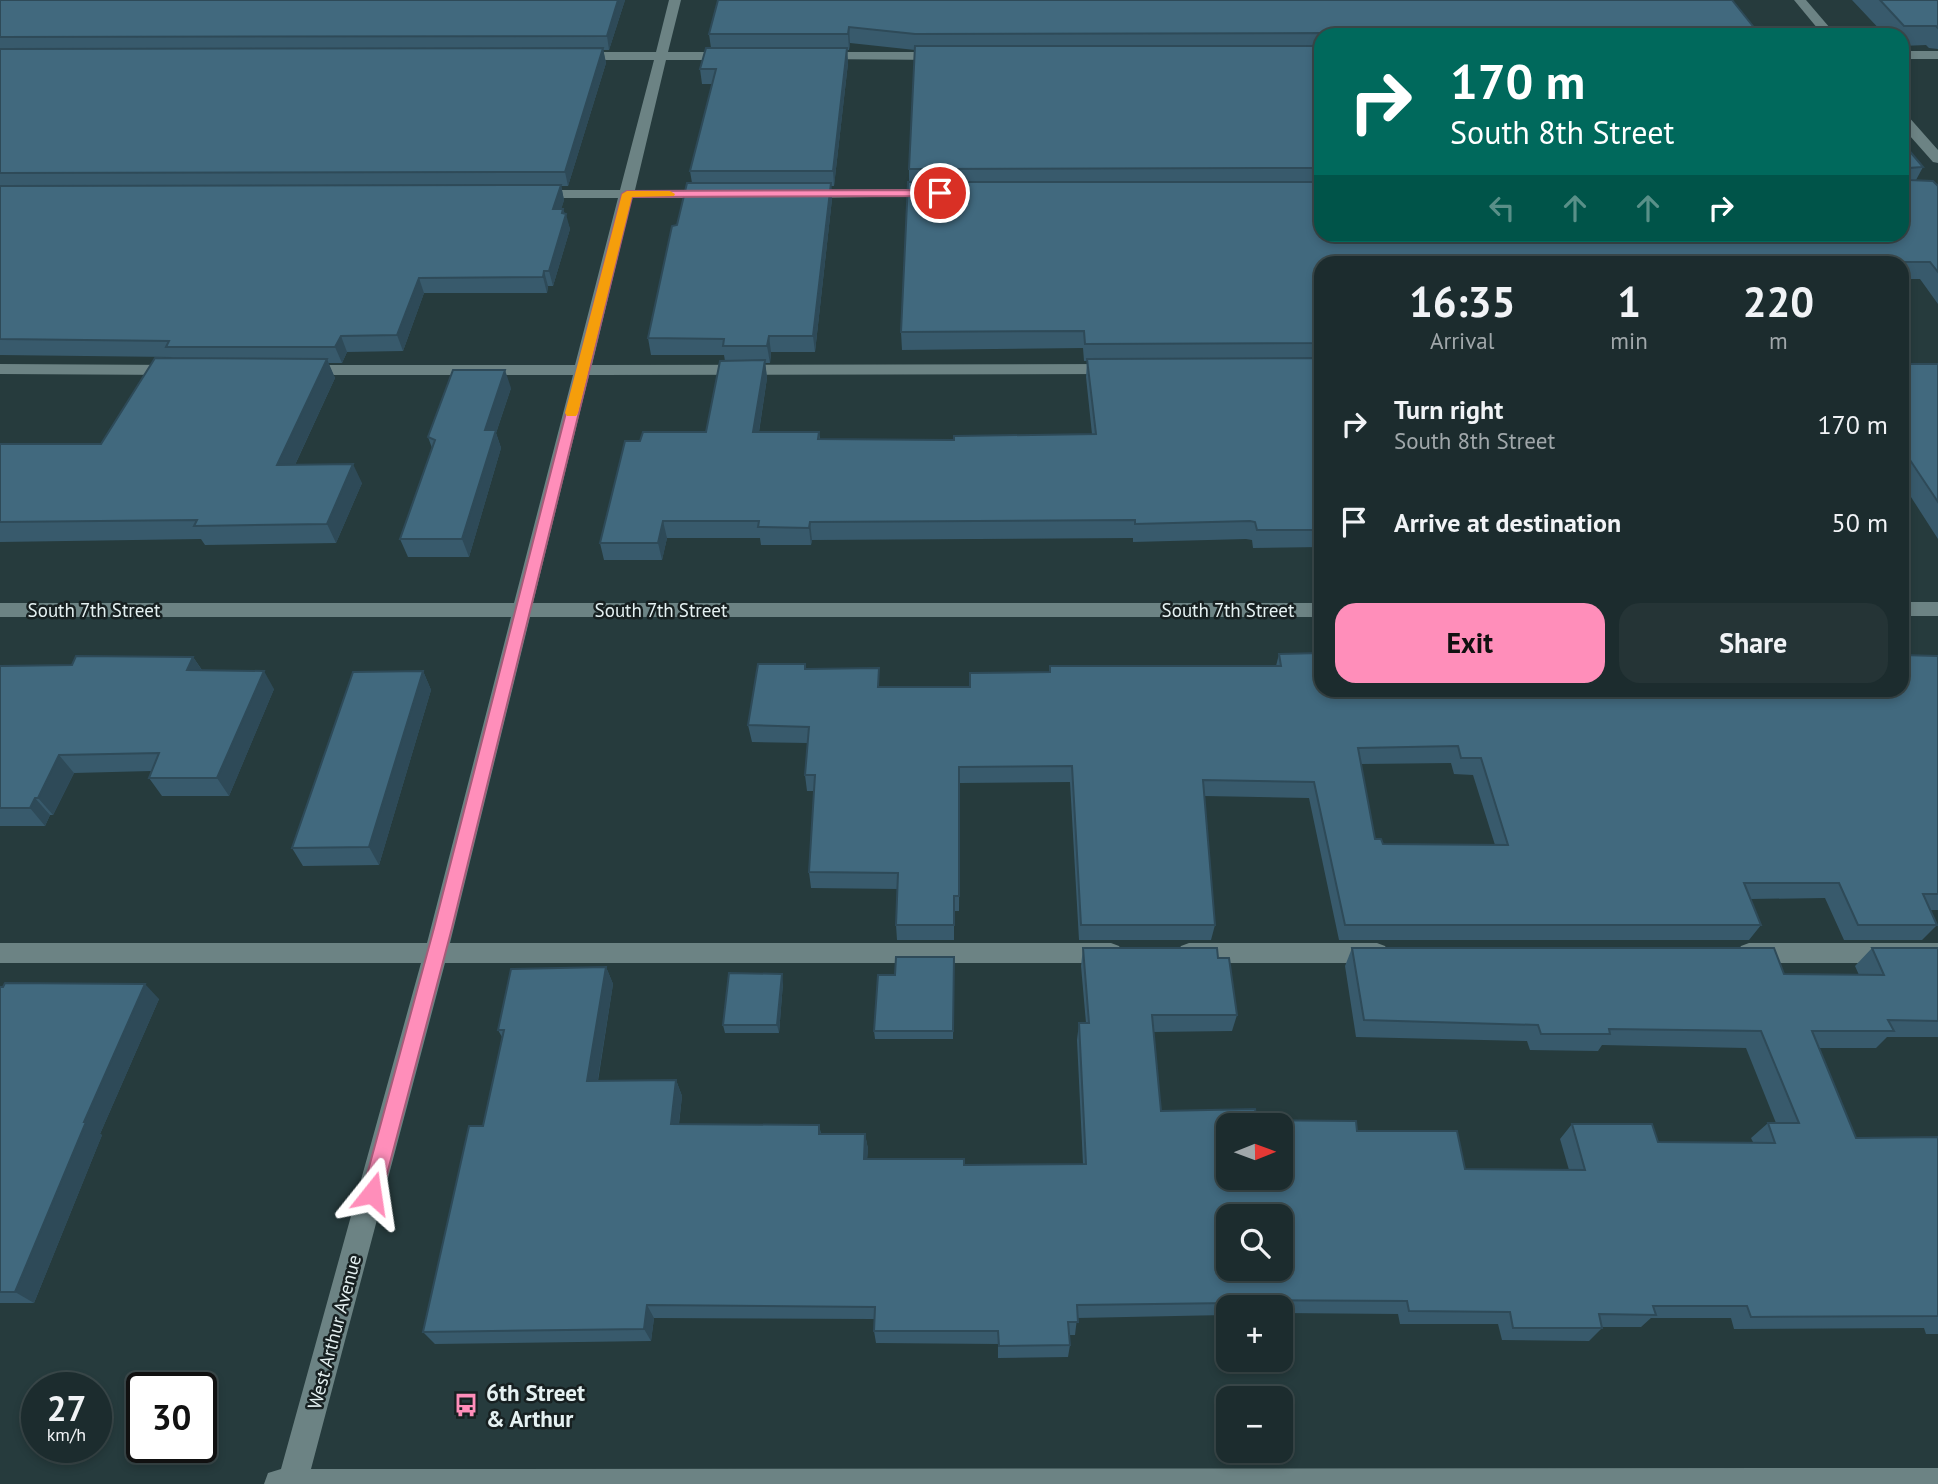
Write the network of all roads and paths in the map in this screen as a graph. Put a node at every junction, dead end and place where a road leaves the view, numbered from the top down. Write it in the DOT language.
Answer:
graph roads {
  1 [pos="675,0"];
  2 [pos="1800,0"];
  3 [pos="1824,28"];
  4 [pos="1909,55"];
  5 [pos="1938,55"];
  6 [pos="570,56"];
  7 [pos="662,56"];
  8 [pos="738,56"];
  9 [pos="808,56"];
  10 [pos="960,56"];
  11 [pos="1909,126"];
  12 [pos="1938,159"];
  13 [pos="946,193"];
  14 [pos="520,194"];
  15 [pos="627,194"];
  16 [pos="723,194"];
  17 [pos="793,194"];
  18 [pos="0,369"];
  19 [pos="1127,369"];
  20 [pos="194,370"];
  21 [pos="290,370"];
  22 [pos="582,371"];
  23 [pos="1909,609"];
  24 [pos="1938,609"];
  25 [pos="0,610"];
  26 [pos="523,610"];
  27 [pos="1314,610"];
  28 [pos="0,953"];
  29 [pos="436,953"];
  30 [pos="1129,953"];
  31 [pos="1171,953"];
  32 [pos="1394,953"];
  33 [pos="1729,953"];
  34 [pos="1938,953"];
  35 [pos="1938,1483"];
  36 [pos="279,1484"];
  37 [pos="292,1484"];
  1 -- 7 [label="street, West Arthur Avenue"];
  2 -- 3 [label="street"];
  4 -- 5 [label="street"];
  6 -- 7 [label="street"];
  7 -- 8 [label="street"];
  7 -- 15 [label="street, West Arthur Avenue"];
  9 -- 10 [label="street"];
  11 -- 12 [label="street"];
  13 -- 17 [label="street"];
  14 -- 15 [label="street"];
  15 -- 16 [label="street"];
  15 -- 22 [label="street, West Arthur Avenue"];
  18 -- 20 [label="street"];
  19 -- 22 [label="street"];
  21 -- 22 [label="street"];
  22 -- 26 [label="street, West Arthur Avenue"];
  23 -- 24 [label="street"];
  25 -- 26 [label="street, South 7th Street"];
  26 -- 27 [label="street, South 7th Street"];
  26 -- 29 [label="street, West Arthur Avenue"];
  28 -- 29 [label="street"];
  29 -- 30 [label="street"];
  29 -- 37 [label="street, West Arthur Avenue"];
  31 -- 32 [label="street"];
  33 -- 34 [label="street"];
  35 -- 37 [label="street"];
  36 -- 37 [label="street"];
}
